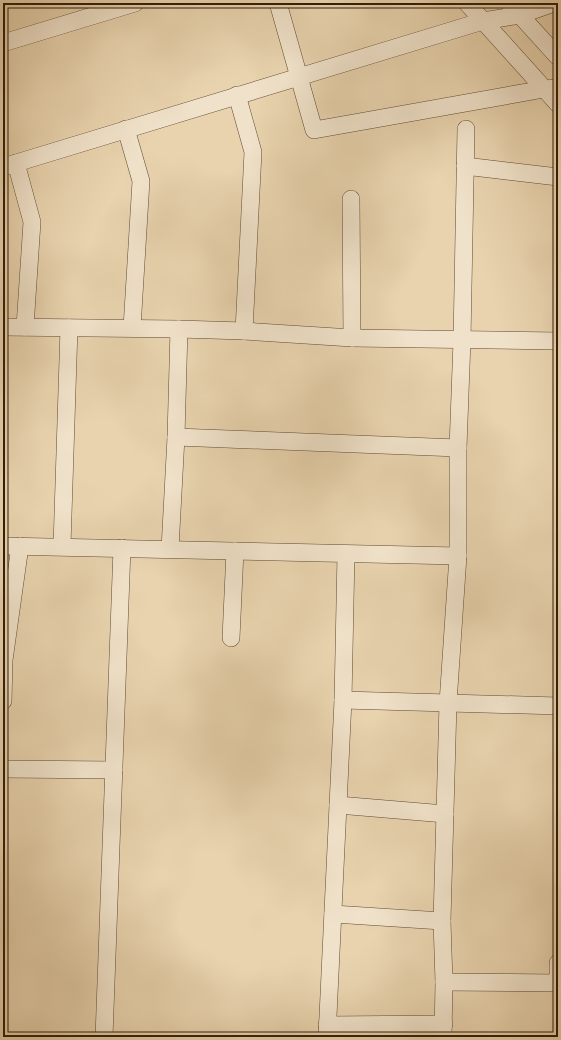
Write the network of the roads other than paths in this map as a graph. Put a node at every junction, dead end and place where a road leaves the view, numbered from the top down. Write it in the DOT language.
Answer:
graph roads {
  1 [pos="135,3"];
  2 [pos="278,3"];
  3 [pos="467,3"];
  4 [pos="554,3"];
  5 [pos="515,9"];
  6 [pos="483,21"];
  7 [pos="3,43"];
  8 [pos="558,57"];
  9 [pos="299,76"];
  10 [pos="551,88"];
  11 [pos="237,95"];
  12 [pos="558,104"];
  13 [pos="126,129"];
  14 [pos="466,130"];
  15 [pos="9,165"];
  16 [pos="465,166"];
  17 [pos="558,177"];
  18 [pos="351,199"];
  19 [pos="3,326"];
  20 [pos="25,327"];
  21 [pos="69,328"];
  22 [pos="132,328"];
  23 [pos="179,329"];
  24 [pos="244,331"];
  25 [pos="352,338"];
  26 [pos="462,340"];
  27 [pos="558,341"];
  28 [pos="176,437"];
  29 [pos="458,448"];
  30 [pos="3,546"];
  31 [pos="20,546"];
  32 [pos="62,546"];
  33 [pos="122,548"];
  34 [pos="170,549"];
  35 [pos="235,551"];
  36 [pos="346,554"];
  37 [pos="458,556"];
  38 [pos="231,638"];
  39 [pos="3,660"];
  40 [pos="343,700"];
  41 [pos="3,701"];
  42 [pos="448,703"];
  43 [pos="558,706"];
  44 [pos="3,769"];
  45 [pos="114,770"];
  46 [pos="338,805"];
  47 [pos="445,814"];
  48 [pos="333,914"];
  49 [pos="442,921"];
  50 [pos="558,963"];
  51 [pos="444,982"];
  52 [pos="558,983"];
  53 [pos="327,1031"];
  54 [pos="443,1031"];
  55 [pos="104,1037"];
  1 -- 7 [label="street"];
  2 -- 9 [label="street"];
  3 -- 6 [label="street"];
  4 -- 5 [label="street"];
  5 -- 6 [label="street"];
  5 -- 8 [label="street"];
  6 -- 9 [label="street"];
  6 -- 10 [label="street"];
  9 -- 10 [label="street"];
  9 -- 11 [label="street"];
  10 -- 12 [label="street"];
  11 -- 13 [label="street"];
  11 -- 24 [label="street"];
  13 -- 15 [label="street"];
  13 -- 22 [label="street"];
  14 -- 16 [label="street"];
  15 -- 20 [label="street"];
  16 -- 17 [label="street"];
  16 -- 26 [label="street"];
  18 -- 25 [label="street"];
  19 -- 20 [label="street"];
  20 -- 21 [label="street"];
  21 -- 22 [label="street"];
  21 -- 32 [label="street"];
  22 -- 23 [label="street"];
  23 -- 24 [label="street"];
  23 -- 28 [label="street"];
  24 -- 25 [label="street"];
  25 -- 26 [label="street"];
  26 -- 27 [label="street"];
  26 -- 29 [label="street"];
  28 -- 29 [label="street"];
  28 -- 34 [label="street"];
  29 -- 37 [label="street"];
  30 -- 31 [label="street"];
  31 -- 32 [label="street"];
  31 -- 39 [label="street"];
  32 -- 33 [label="street"];
  33 -- 34 [label="street"];
  33 -- 45 [label="street"];
  34 -- 35 [label="street"];
  35 -- 36 [label="street"];
  35 -- 38 [label="street"];
  36 -- 37 [label="street"];
  36 -- 40 [label="street"];
  37 -- 42 [label="street"];
  39 -- 41 [label="street"];
  40 -- 42 [label="street"];
  40 -- 46 [label="street"];
  42 -- 43 [label="street"];
  42 -- 47 [label="street"];
  44 -- 45 [label="street"];
  45 -- 55 [label="street"];
  46 -- 47 [label="street"];
  46 -- 48 [label="street"];
  47 -- 49 [label="street"];
  48 -- 49 [label="street"];
  48 -- 53 [label="street"];
  49 -- 51 [label="street"];
  50 -- 52 [label="street"];
  51 -- 52 [label="street"];
  51 -- 54 [label="street"];
  53 -- 54 [label="street"];
}
